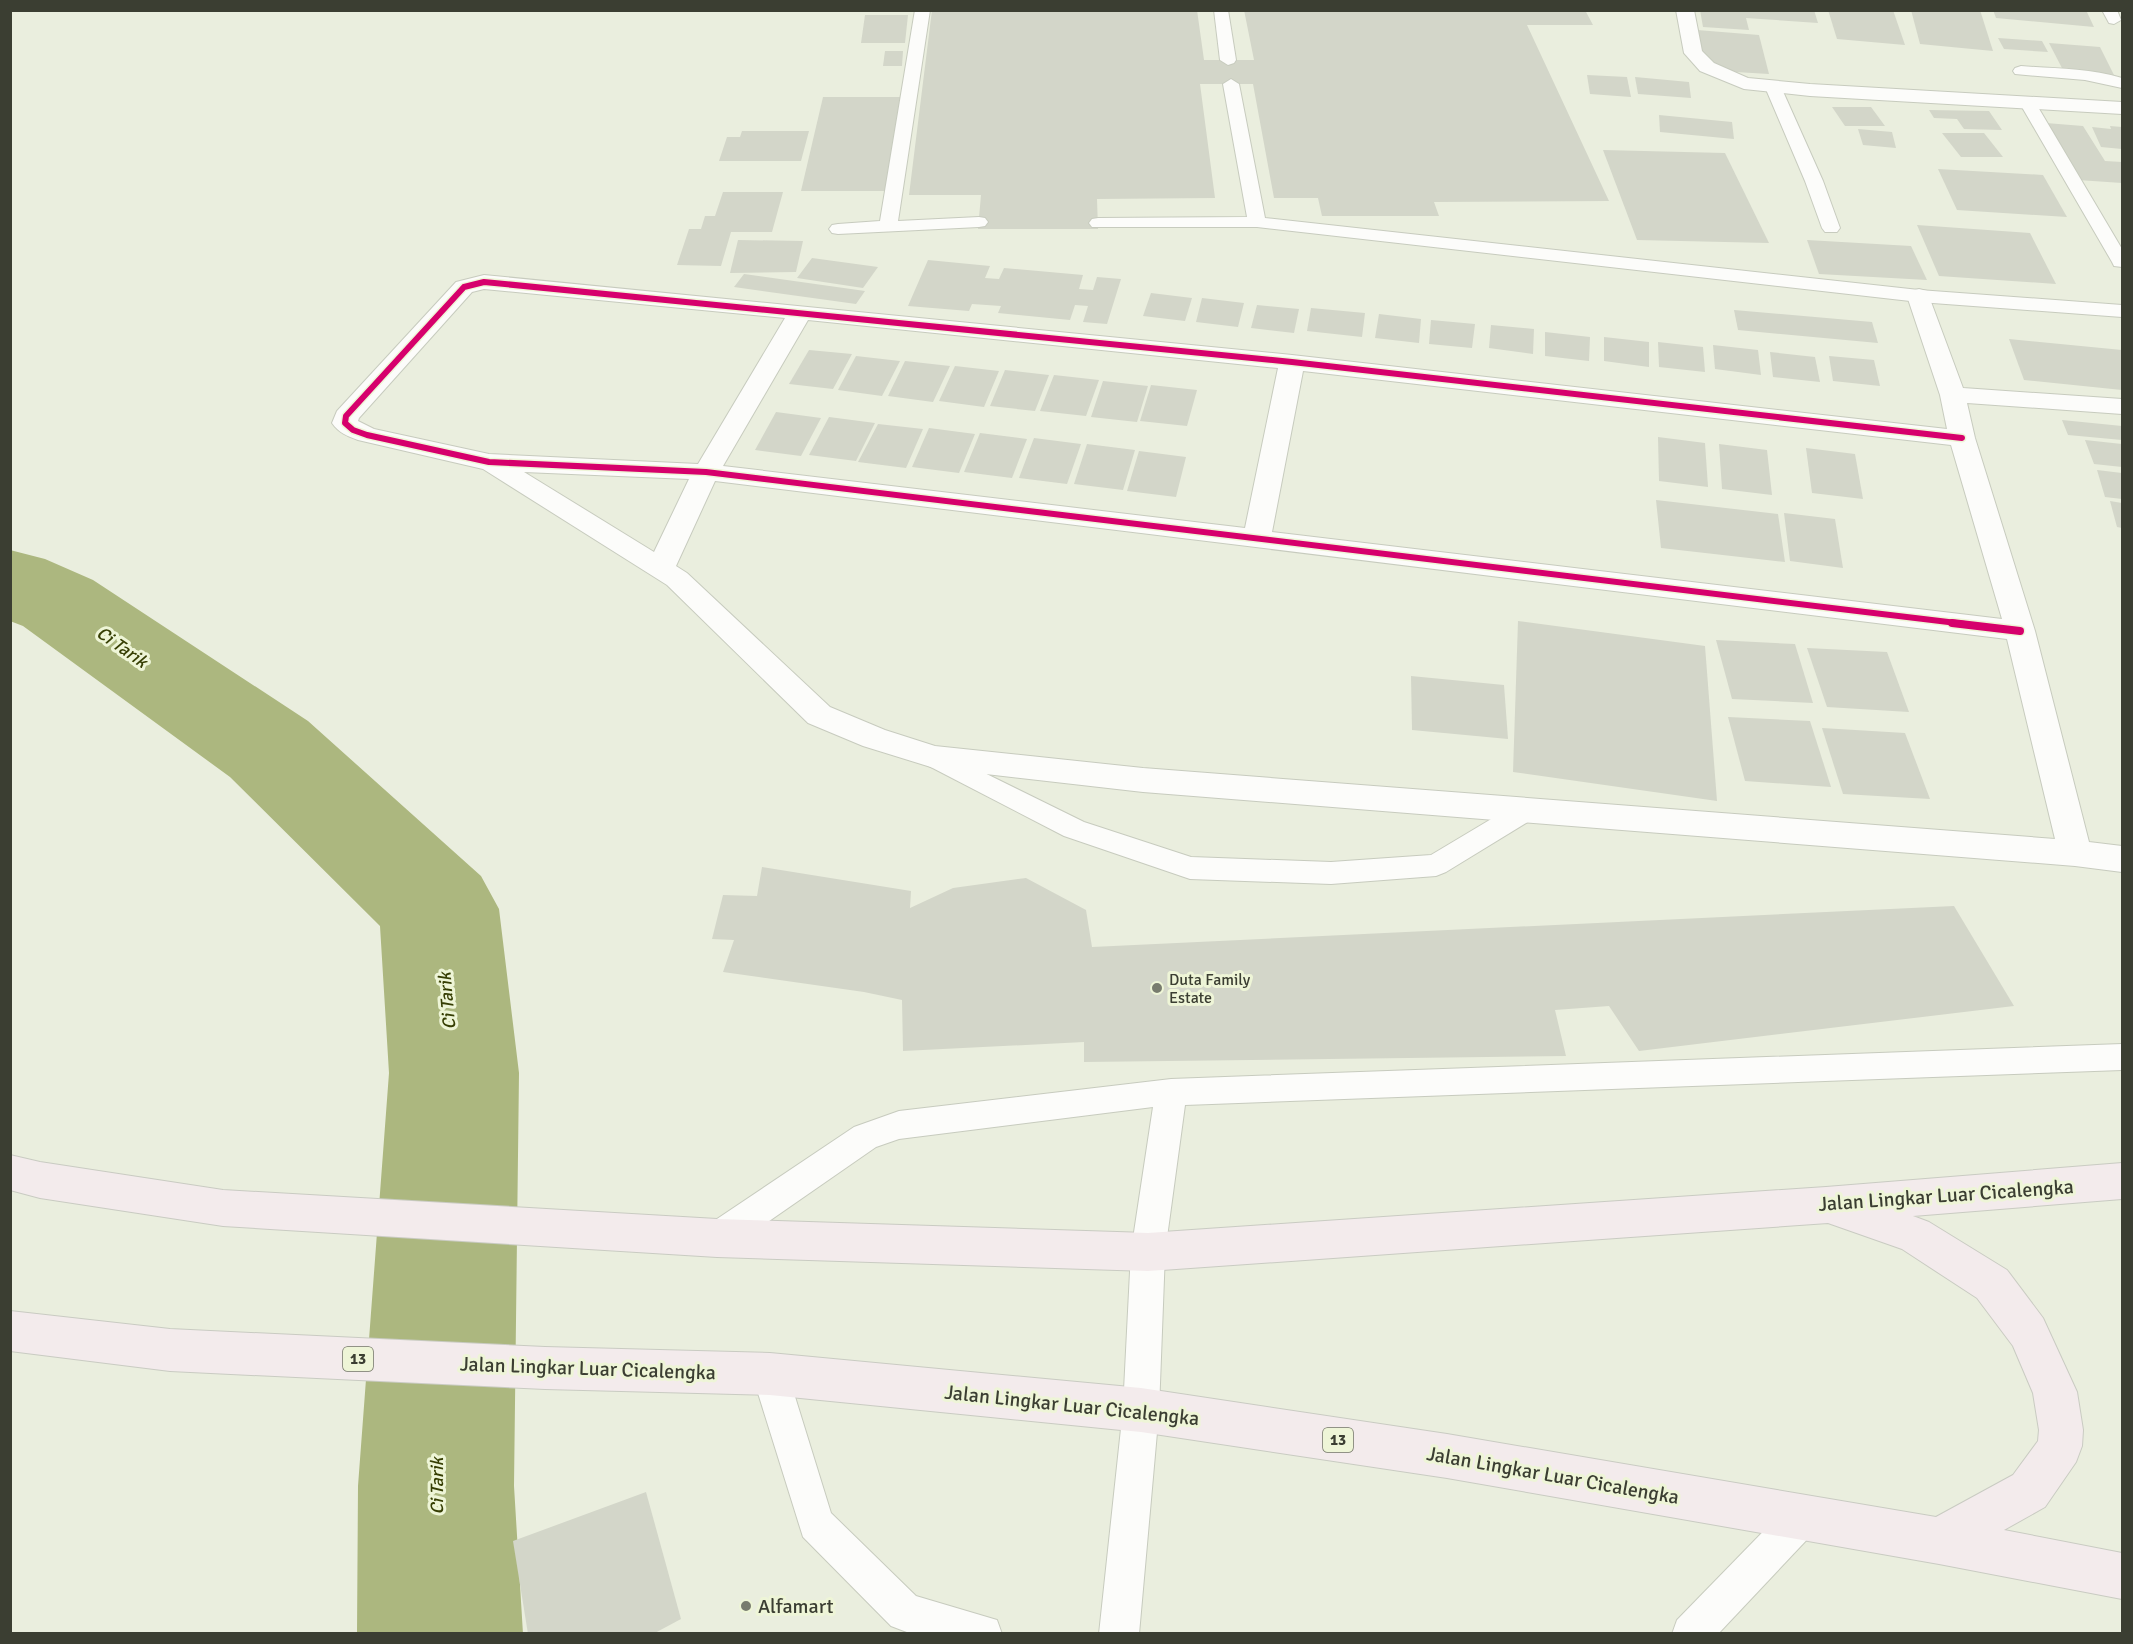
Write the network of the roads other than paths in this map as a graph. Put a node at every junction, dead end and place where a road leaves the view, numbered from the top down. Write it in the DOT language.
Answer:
graph roads {
  1 [pos="923,10"];
  2 [pos="1221,10"];
  3 [pos="1685,10"];
  4 [pos="1228,60"];
  5 [pos="2021,71"];
  6 [pos="2122,83"];
  7 [pos="1231,84"];
  8 [pos="1773,87"];
  9 [pos="2027,102"];
  10 [pos="2122,108"];
  11 [pos="979,222"];
  12 [pos="1257,222"];
  13 [pos="1098,223"];
  14 [pos="888,227"];
  15 [pos="1831,228"];
  16 [pos="838,229"];
  17 [pos="2121,262"];
  18 [pos="1919,296"];
  19 [pos="2122,311"];
  20 [pos="800,313"];
  21 [pos="1293,362"];
  22 [pos="1953,395"];
  23 [pos="2122,406"];
  24 [pos="1962,438"];
  25 [pos="489,462"];
  26 [pos="706,472"];
  27 [pos="1257,537"];
  28 [pos="661,567"];
  29 [pos="2020,631"];
  30 [pos="934,757"];
  31 [pos="1527,810"];
  32 [pos="2075,853"];
  33 [pos="2122,859"];
  34 [pos="2122,1057"];
  35 [pos="1171,1092"];
  36 [pos="10,1172"];
  37 [pos="2122,1181"];
  38 [pos="1826,1205"];
  39 [pos="717,1238"];
  40 [pos="1148,1252"];
  41 [pos="10,1332"];
  42 [pos="770,1374"];
  43 [pos="1141,1410"];
  44 [pos="1803,1517"];
  45 [pos="1939,1541"];
  46 [pos="2122,1576"];
  47 [pos="907,1623"];
  48 [pos="983,1634"];
  49 [pos="1119,1634"];
  50 [pos="1691,1634"];
  1 -- 14 [label="lane"];
  2 -- 4 [label="lane"];
  3 -- 8 [label="street"];
  5 -- 6 [label="lane"];
  7 -- 12 [label="lane"];
  8 -- 9 [label="street"];
  8 -- 15 [label="lane"];
  9 -- 10 [label="street"];
  9 -- 17 [label="lane"];
  11 -- 14 [label="lane"];
  12 -- 13 [label="lane"];
  12 -- 18 [label="lane"];
  14 -- 16 [label="lane"];
  18 -- 19 [label="lane"];
  18 -- 22 [label="street"];
  20 -- 21 [label="street"];
  20 -- 25 [label="street"];
  20 -- 26 [label="street"];
  21 -- 24 [label="street"];
  21 -- 27 [label="street"];
  22 -- 23 [label="street"];
  22 -- 24 [label="street"];
  24 -- 29 [label="street"];
  25 -- 26 [label="street"];
  25 -- 28 [label="street"];
  26 -- 27 [label="street"];
  26 -- 28 [label="street"];
  27 -- 29 [label="street"];
  28 -- 30 [label="street"];
  29 -- 32 [label="street"];
  30 -- 31 [label="street"];
  30 -- 31 [label="lane"];
  31 -- 32 [label="street"];
  32 -- 33 [label="street"];
  34 -- 35 [label="lane"];
  35 -- 39 [label="lane"];
  35 -- 40 [label="lane"];
  36 -- 39 [label="highway, Jalan Lingkar Luar Cicalengka"];
  37 -- 38 [label="highway, Jalan Lingkar Luar Cicalengka"];
  38 -- 40 [label="highway, Jalan Lingkar Luar Cicalengka"];
  38 -- 45 [label="highway"];
  39 -- 40 [label="highway, Jalan Lingkar Luar Cicalengka"];
  40 -- 43 [label="lane"];
  41 -- 42 [label="highway, Jalan Lingkar Luar Cicalengka / 13"];
  42 -- 43 [label="highway, Jalan Lingkar Luar Cicalengka / 13"];
  42 -- 47 [label="lane"];
  43 -- 44 [label="highway, Jalan Lingkar Luar Cicalengka / 13"];
  43 -- 49 [label="lane"];
  44 -- 45 [label="highway, Jalan Lingkar Luar Cicalengka / 13"];
  44 -- 50 [label="lane"];
  45 -- 46 [label="highway, Jalan Lingkar Luar Cicalengka / 13"];
  47 -- 48 [label="lane"];
}
